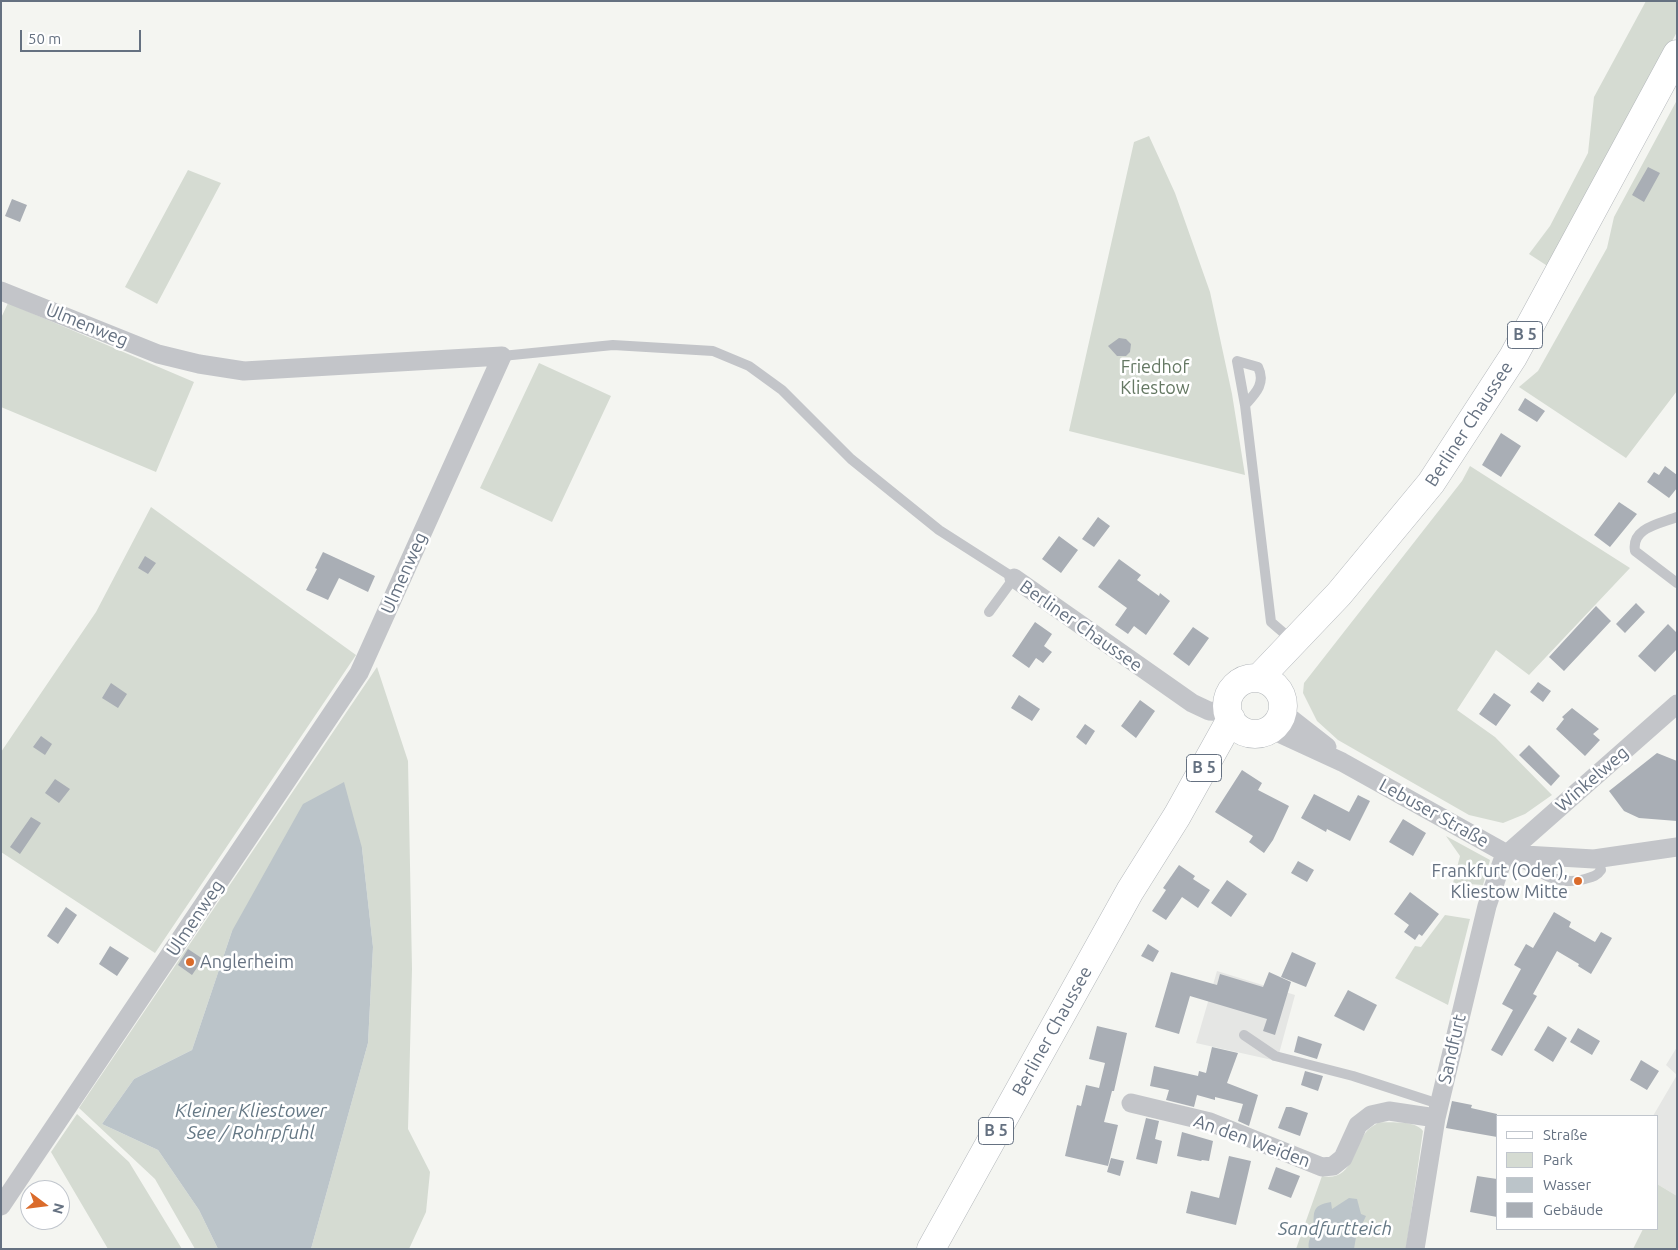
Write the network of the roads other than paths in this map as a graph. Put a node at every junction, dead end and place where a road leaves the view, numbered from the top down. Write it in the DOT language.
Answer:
graph roads {
  1 [pos="1677,54"];
  2 [pos="1,291"];
  3 [pos="502,356"];
  4 [pos="1245,405"];
  5 [pos="1677,517"];
  6 [pos="1014,578"];
  7 [pos="1677,584"];
  8 [pos="1340,594"];
  9 [pos="989,612"];
  10 [pos="1294,642"];
  11 [pos="1273,692"];
  12 [pos="1677,704"];
  13 [pos="1243,724"];
  14 [pos="1342,762"];
  15 [pos="1677,847"];
  16 [pos="1507,854"];
  17 [pos="1244,1035"];
  18 [pos="1131,1103"];
  19 [pos="1437,1111"];
  20 [pos="1,1206"];
  21 [pos="931,1249"];
  22 [pos="1414,1249"];
  1 -- 8 [label="main road, Berliner Chaussee / B 5"];
  2 -- 3 [label="street, Ulmenweg"];
  3 -- 6 [label="lane"];
  3 -- 20 [label="street, Ulmenweg"];
  4 -- 10 [label="lane"];
  5 -- 7 [label="lane"];
  6 -- 9 [label="lane"];
  6 -- 13 [label="street, Berliner Chaussee"];
  8 -- 10 [label="main road, Berliner Chaussee / B 5"];
  8 -- 11 [label="main road, Berliner Chaussee / B 5"];
  10 -- 11 [label="main road, Berliner Chaussee / B 5"];
  11 -- 13 [label="main road"];
  11 -- 13 [label="main road"];
  11 -- 14 [label="street, Lebuser Straße"];
  12 -- 16 [label="street, Winkelweg"];
  13 -- 14 [label="street, Lebuser Straße"];
  13 -- 21 [label="main road, Berliner Chaussee / B 5"];
  14 -- 16 [label="street, Lebuser Straße"];
  15 -- 16 [label="street, Lebuser Straße"];
  16 -- 19 [label="street, Sandfurt"];
  17 -- 19 [label="lane"];
  18 -- 19 [label="street, An den Weiden"];
  19 -- 22 [label="street, Sandfurt"];
}
